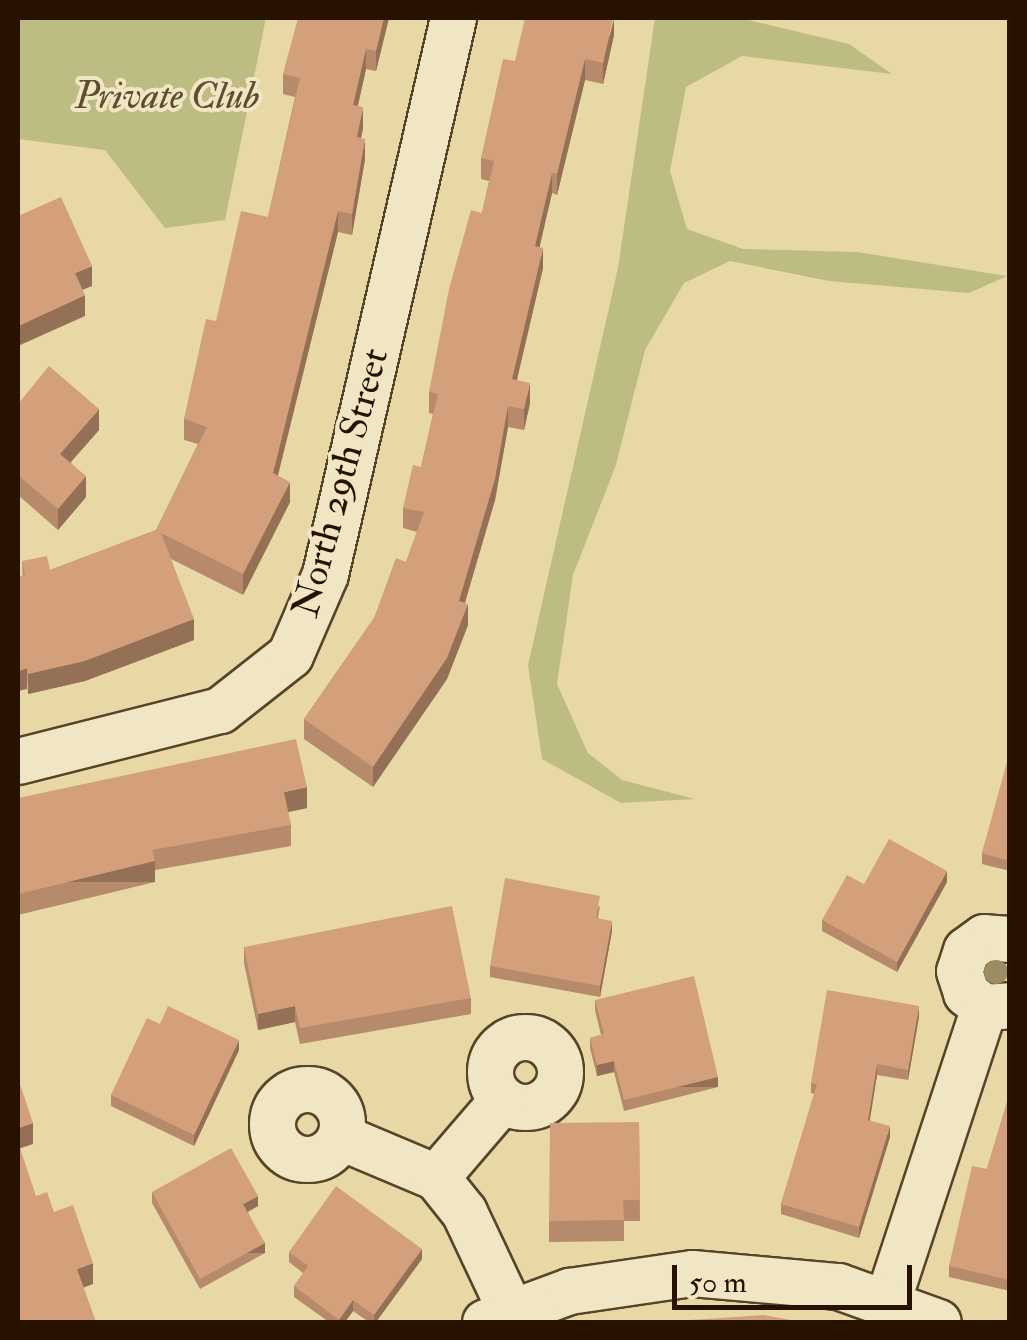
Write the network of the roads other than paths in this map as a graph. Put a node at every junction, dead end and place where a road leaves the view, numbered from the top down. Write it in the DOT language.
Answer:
graph roads {
  1 [pos="452,18"];
  2 [pos="18,761"];
  3 [pos="1010,938"];
  4 [pos="997,1006"];
  5 [pos="502,1100"];
  6 [pos="341,1137"];
  7 [pos="436,1177"];
  8 [pos="887,1302"];
  9 [pos="498,1318"];
  10 [pos="938,1322"];
  1 -- 2 [label="street, North 29th Street"];
  3 -- 4 [label="street"];
  4 -- 8 [label="street"];
  5 -- 7 [label="street"];
  6 -- 7 [label="street"];
  7 -- 9 [label="street"];
  8 -- 9 [label="street"];
  8 -- 10 [label="street"];
}
